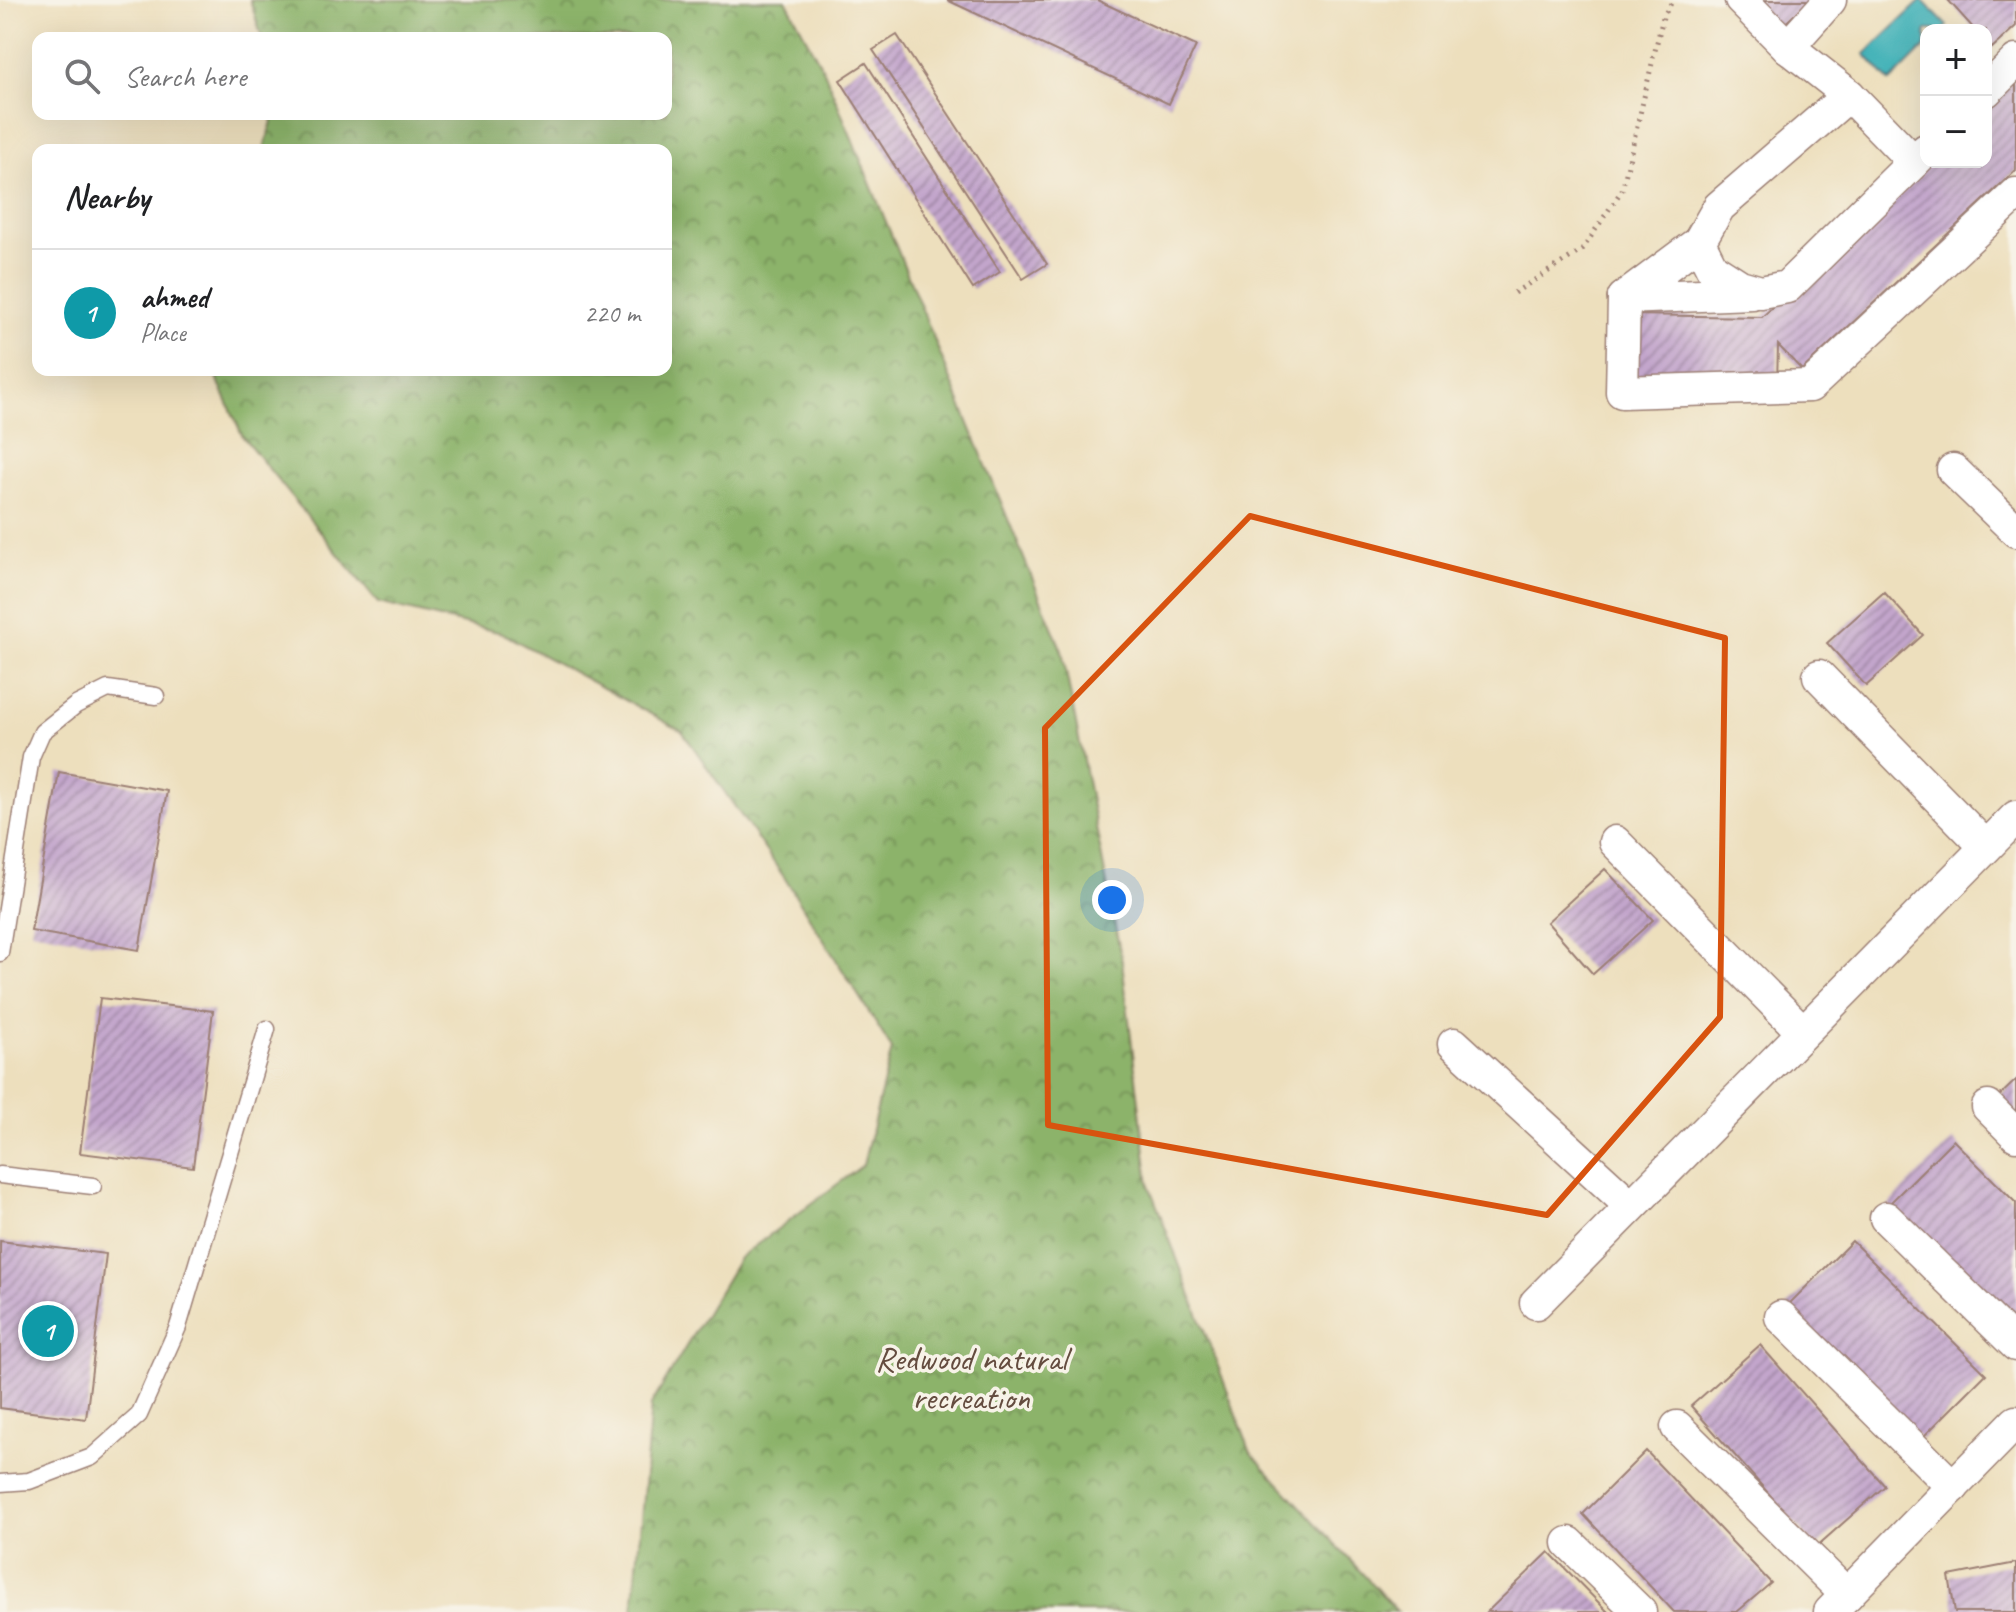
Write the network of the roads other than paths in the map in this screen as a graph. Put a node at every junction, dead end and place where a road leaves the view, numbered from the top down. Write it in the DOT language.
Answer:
graph roads {
  1 [pos="1741,0"];
  2 [pos="1830,0"];
  3 [pos="1788,47"];
  4 [pos="2016,61"];
  5 [pos="1992,85"];
  6 [pos="1849,95"];
  7 [pos="1920,156"];
  8 [pos="2016,194"];
  9 [pos="1699,242"];
  10 [pos="1759,291"];
  11 [pos="1624,298"];
  12 [pos="1953,470"];
  13 [pos="2016,531"];
  14 [pos="1819,676"];
  15 [pos="156,696"];
  16 [pos="2016,817"];
  17 [pos="1615,842"];
  18 [pos="1986,847"];
  19 [pos="0,953"];
  20 [pos="267,1029"];
  21 [pos="1803,1032"];
  22 [pos="1454,1044"];
  23 [pos="1988,1107"];
  24 [pos="2016,1135"];
  25 [pos="0,1175"];
  26 [pos="93,1186"];
  27 [pos="1631,1206"];
  28 [pos="1886,1218"];
  29 [pos="1536,1303"];
  30 [pos="1781,1317"];
  31 [pos="2016,1345"];
  32 [pos="2016,1422"];
  33 [pos="1677,1427"];
  34 [pos="0,1483"];
  35 [pos="1953,1487"];
  36 [pos="1569,1543"];
  37 [pos="1838,1604"];
  38 [pos="1640,1612"];
  1 -- 3 [label="street"];
  2 -- 3 [label="street"];
  3 -- 6 [label="street"];
  4 -- 5 [label="street"];
  6 -- 7 [label="street"];
  6 -- 9 [label="street"];
  7 -- 10 [label="street"];
  8 -- 11 [label="street"];
  9 -- 10 [label="street"];
  9 -- 11 [label="street"];
  10 -- 11 [label="street"];
  12 -- 13 [label="street"];
  14 -- 18 [label="street"];
  15 -- 19 [label="lane"];
  16 -- 18 [label="street"];
  17 -- 21 [label="street"];
  18 -- 21 [label="street"];
  20 -- 34 [label="lane"];
  21 -- 27 [label="street"];
  22 -- 27 [label="street"];
  23 -- 24 [label="street"];
  25 -- 26 [label="lane"];
  27 -- 29 [label="street"];
  28 -- 31 [label="street"];
  30 -- 35 [label="street"];
  32 -- 35 [label="street"];
  33 -- 37 [label="street"];
  35 -- 37 [label="street"];
  36 -- 38 [label="street"];
}
